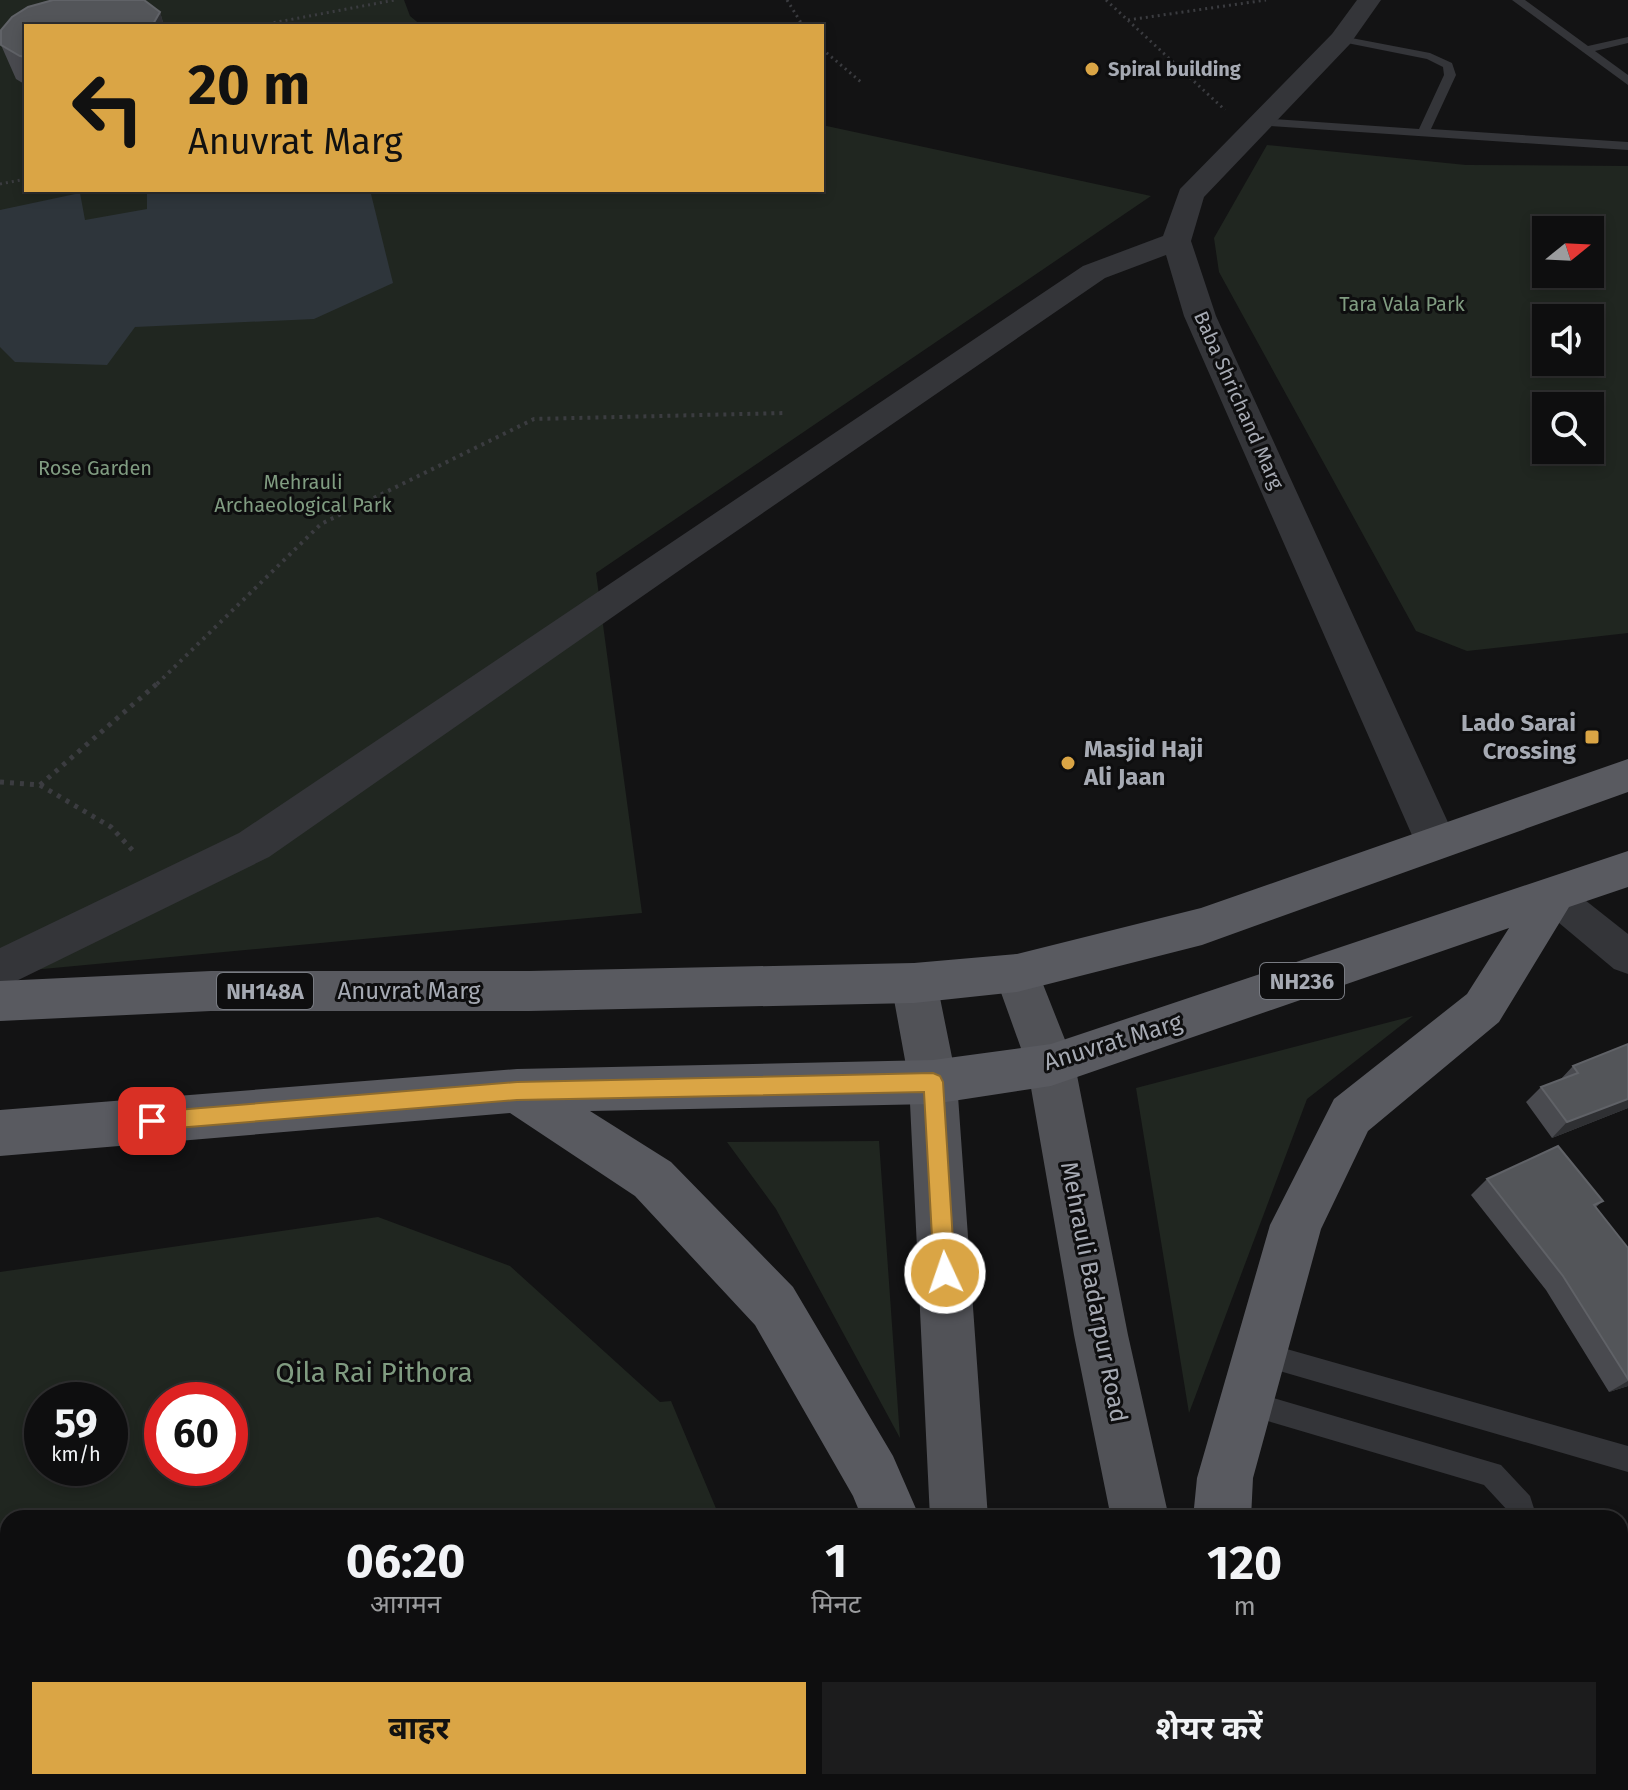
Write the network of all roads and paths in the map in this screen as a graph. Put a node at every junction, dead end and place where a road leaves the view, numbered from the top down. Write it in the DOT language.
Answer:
graph roads {
  1 [pos="395,0"];
  2 [pos="787,0"];
  3 [pos="1106,0"];
  4 [pos="1266,0"];
  5 [pos="1369,0"];
  6 [pos="1518,0"];
  7 [pos="1128,20"];
  8 [pos="267,24"];
  9 [pos="802,24"];
  10 [pos="1341,39"];
  11 [pos="1628,40"];
  12 [pos="1586,50"];
  13 [pos="824,51"];
  14 [pos="1628,81"];
  15 [pos="861,82"];
  16 [pos="1254,127"];
  17 [pos="1423,133"];
  18 [pos="1628,146"];
  19 [pos="24,179"];
  20 [pos="0,184"];
  21 [pos="1176,241"];
  22 [pos="786,413"];
  23 [pos="1628,775"];
  24 [pos="0,782"];
  25 [pos="40,785"];
  26 [pos="1436,842"];
  27 [pos="1628,869"];
  28 [pos="167,888"];
  29 [pos="1553,896"];
  30 [pos="1628,957"];
  31 [pos="0,970"];
  32 [pos="1017,973"];
  33 [pos="914,983"];
  34 [pos="0,1001"];
  35 [pos="1051,1065"];
  36 [pos="933,1082"];
  37 [pos="517,1091"];
  38 [pos="0,1133"];
  39 [pos="1259,1353"];
  40 [pos="1245,1403"];
  41 [pos="1626,1465"];
  42 [pos="888,1510"];
  43 [pos="959,1510"];
  44 [pos="1138,1510"];
  45 [pos="1223,1510"];
  46 [pos="1522,1510"];
  1 -- 8 [label="path"];
  2 -- 9 [label="path"];
  3 -- 7 [label="path"];
  4 -- 7 [label="path"];
  5 -- 10 [label="street"];
  6 -- 12 [label="lane"];
  7 -- 16 [label="path"];
  10 -- 16 [label="street"];
  10 -- 17 [label="lane"];
  11 -- 12 [label="lane"];
  12 -- 14 [label="lane"];
  13 -- 15 [label="path"];
  16 -- 17 [label="lane"];
  16 -- 21 [label="street"];
  17 -- 18 [label="lane"];
  19 -- 20 [label="path"];
  21 -- 26 [label="street, Baba Shrichand Marg"];
  21 -- 28 [label="street"];
  22 -- 25 [label="path"];
  23 -- 26 [label="highway"];
  24 -- 25 [label="path"];
  25 -- 28 [label="path"];
  26 -- 32 [label="highway, Anuvrat Marg"];
  27 -- 29 [label="highway, Anuvrat Marg / NH236"];
  28 -- 31 [label="street"];
  29 -- 30 [label="street"];
  29 -- 35 [label="highway, Anuvrat Marg / NH236"];
  29 -- 39 [label="highway"];
  32 -- 33 [label="highway, Anuvrat Marg"];
  32 -- 35 [label="main road, Mehrauli Badarpur Road"];
  33 -- 34 [label="highway, Anuvrat Marg / NH148A"];
  33 -- 36 [label="main road"];
  35 -- 36 [label="highway, Anuvrat Marg / NH236"];
  35 -- 44 [label="main road, Mehrauli Badarpur Road"];
  36 -- 37 [label="highway, Anuvrat Marg / NH236"];
  36 -- 43 [label="main road"];
  37 -- 38 [label="highway, Anuvrat Marg"];
  37 -- 42 [label="highway"];
  39 -- 40 [label="highway"];
  39 -- 41 [label="lane"];
  40 -- 45 [label="highway"];
  40 -- 46 [label="lane"];
}
